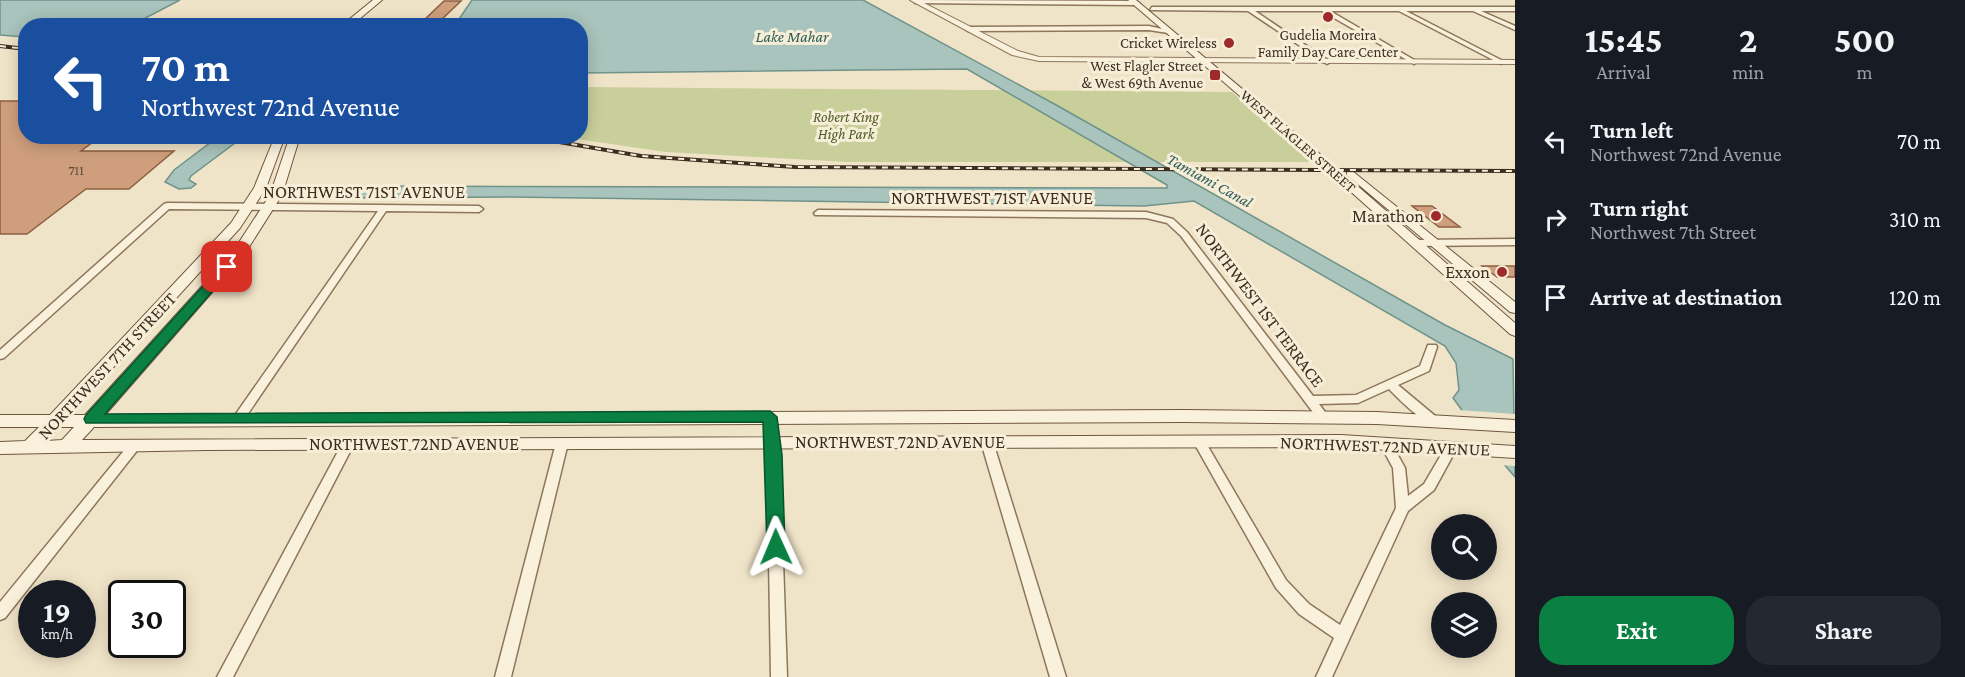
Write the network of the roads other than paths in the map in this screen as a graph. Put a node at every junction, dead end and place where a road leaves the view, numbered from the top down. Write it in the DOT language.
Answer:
graph roads {
  1 [pos="378,0"];
  2 [pos="389,0"];
  3 [pos="1119,0"];
  4 [pos="1333,0"];
  5 [pos="914,1"];
  6 [pos="1137,1"];
  7 [pos="1152,9"];
  8 [pos="1248,9"];
  9 [pos="1323,9"];
  10 [pos="1349,9"];
  11 [pos="1398,9"];
  12 [pos="1472,9"];
  13 [pos="1515,9"];
  14 [pos="355,18"];
  15 [pos="367,18"];
  16 [pos="1165,28"];
  17 [pos="1515,28"];
  18 [pos="968,29"];
  19 [pos="1211,62"];
  20 [pos="1327,62"];
  21 [pos="1414,62"];
  22 [pos="1501,62"];
  23 [pos="1515,62"];
  24 [pos="1280,124"];
  25 [pos="1293,124"];
  26 [pos="277,144"];
  27 [pos="293,144"];
  28 [pos="248,207"];
  29 [pos="269,208"];
  30 [pos="383,208"];
  31 [pos="479,209"];
  32 [pos="818,213"];
  33 [pos="1166,219"];
  34 [pos="1415,243"];
  35 [pos="1435,243"];
  36 [pos="1515,243"];
  37 [pos="1508,301"];
  38 [pos="1515,309"];
  39 [pos="1515,331"];
  40 [pos="1432,347"];
  41 [pos="0,356"];
  42 [pos="1392,385"];
  43 [pos="1310,400"];
  44 [pos="980,416"];
  45 [pos="1184,416"];
  46 [pos="1322,416"];
  47 [pos="568,417"];
  48 [pos="770,417"];
  49 [pos="239,418"];
  50 [pos="363,418"];
  51 [pos="57,419"];
  52 [pos="92,419"];
  53 [pos="1434,420"];
  54 [pos="0,421"];
  55 [pos="1515,426"];
  56 [pos="1199,441"];
  57 [pos="1341,441"];
  58 [pos="987,442"];
  59 [pos="1385,442"];
  60 [pos="562,443"];
  61 [pos="773,443"];
  62 [pos="348,444"];
  63 [pos="68,445"];
  64 [pos="135,445"];
  65 [pos="31,446"];
  66 [pos="1452,446"];
  67 [pos="0,448"];
  68 [pos="1515,452"];
  69 [pos="1403,508"];
  70 [pos="0,613"];
  71 [pos="1342,636"];
  72 [pos="225,677"];
  73 [pos="503,677"];
  74 [pos="779,677"];
  75 [pos="1058,677"];
  76 [pos="1324,677"];
  1 -- 14 [label="main road"];
  2 -- 15 [label="main road"];
  3 -- 5 [label="street"];
  3 -- 6 [label="street"];
  4 -- 10 [label="street"];
  5 -- 18 [label="street"];
  6 -- 7 [label="main road, WEST FLAGLER STREET"];
  6 -- 16 [label="main road, WEST FLAGLER STREET"];
  7 -- 8 [label="street"];
  7 -- 19 [label="main road, WEST FLAGLER STREET"];
  8 -- 9 [label="street"];
  8 -- 20 [label="street"];
  9 -- 10 [label="street"];
  9 -- 21 [label="street"];
  10 -- 11 [label="street"];
  11 -- 12 [label="street"];
  11 -- 22 [label="street"];
  12 -- 13 [label="street"];
  12 -- 17 [label="street"];
  16 -- 18 [label="street"];
  16 -- 19 [label="main road, WEST FLAGLER STREET"];
  18 -- 19 [label="street"];
  19 -- 20 [label="street"];
  19 -- 24 [label="main road, WEST FLAGLER STREET"];
  19 -- 25 [label="main road, WEST FLAGLER STREET"];
  20 -- 21 [label="street"];
  21 -- 22 [label="street"];
  22 -- 23 [label="street"];
  24 -- 25 [label="main road"];
  24 -- 34 [label="main road, WEST FLAGLER STREET"];
  25 -- 35 [label="main road, WEST FLAGLER STREET"];
  26 -- 28 [label="main road, NORTHWEST 7TH STREET"];
  27 -- 29 [label="main road, NORTHWEST 7TH STREET"];
  28 -- 29 [label="street, NORTHWEST 71ST AVENUE"];
  28 -- 41 [label="street, NORTHWEST 71ST AVENUE"];
  28 -- 51 [label="main road, NORTHWEST 7TH STREET"];
  29 -- 30 [label="street, NORTHWEST 71ST AVENUE"];
  29 -- 52 [label="main road, NORTHWEST 7TH STREET"];
  30 -- 31 [label="street, NORTHWEST 71ST AVENUE"];
  30 -- 49 [label="street"];
  32 -- 33 [label="street, NORTHWEST 71ST AVENUE"];
  33 -- 43 [label="street, NORTHWEST 1ST TERRACE"];
  34 -- 35 [label="street"];
  34 -- 39 [label="main road, WEST FLAGLER STREET"];
  35 -- 36 [label="street"];
  35 -- 37 [label="main road, WEST FLAGLER STREET"];
  37 -- 38 [label="main road, WEST FLAGLER STREET"];
  40 -- 42 [label="street"];
  42 -- 43 [label="street"];
  42 -- 53 [label="street"];
  43 -- 46 [label="street, NORTHWEST 1ST TERRACE"];
  44 -- 45 [label="main road, NORTHWEST 72ND AVENUE"];
  44 -- 48 [label="main road, NORTHWEST 72ND AVENUE"];
  44 -- 58 [label="main road"];
  45 -- 46 [label="main road, NORTHWEST 72ND AVENUE"];
  45 -- 56 [label="main road"];
  46 -- 53 [label="main road, NORTHWEST 72ND AVENUE"];
  46 -- 57 [label="main road"];
  47 -- 48 [label="main road, NORTHWEST 72ND AVENUE"];
  47 -- 50 [label="main road, NORTHWEST 72ND AVENUE"];
  47 -- 60 [label="main road"];
  48 -- 61 [label="main road"];
  49 -- 50 [label="main road, NORTHWEST 72ND AVENUE"];
  49 -- 52 [label="main road, NORTHWEST 72ND AVENUE"];
  50 -- 62 [label="main road"];
  51 -- 52 [label="main road, NORTHWEST 72ND AVENUE"];
  51 -- 54 [label="main road, NORTHWEST 72ND AVENUE"];
  51 -- 65 [label="main road, NORTHWEST 7TH STREET"];
  52 -- 63 [label="main road, NORTHWEST 7TH STREET"];
  53 -- 55 [label="main road, NORTHWEST 72ND AVENUE"];
  56 -- 57 [label="main road, NORTHWEST 72ND AVENUE"];
  56 -- 58 [label="main road, NORTHWEST 72ND AVENUE"];
  56 -- 71 [label="street"];
  57 -- 59 [label="main road, NORTHWEST 72ND AVENUE"];
  58 -- 61 [label="main road, NORTHWEST 72ND AVENUE"];
  58 -- 75 [label="street"];
  59 -- 66 [label="main road, NORTHWEST 72ND AVENUE"];
  59 -- 69 [label="street"];
  60 -- 61 [label="main road, NORTHWEST 72ND AVENUE"];
  60 -- 62 [label="main road, NORTHWEST 72ND AVENUE"];
  60 -- 73 [label="street"];
  61 -- 74 [label="street"];
  62 -- 64 [label="main road, NORTHWEST 72ND AVENUE"];
  62 -- 72 [label="street"];
  63 -- 64 [label="main road, NORTHWEST 72ND AVENUE"];
  63 -- 65 [label="main road, NORTHWEST 72ND AVENUE"];
  64 -- 70 [label="street"];
  65 -- 67 [label="main road, NORTHWEST 72ND AVENUE"];
  66 -- 68 [label="main road, NORTHWEST 72ND AVENUE"];
  66 -- 69 [label="street"];
  69 -- 71 [label="street"];
  71 -- 76 [label="street"];
}
